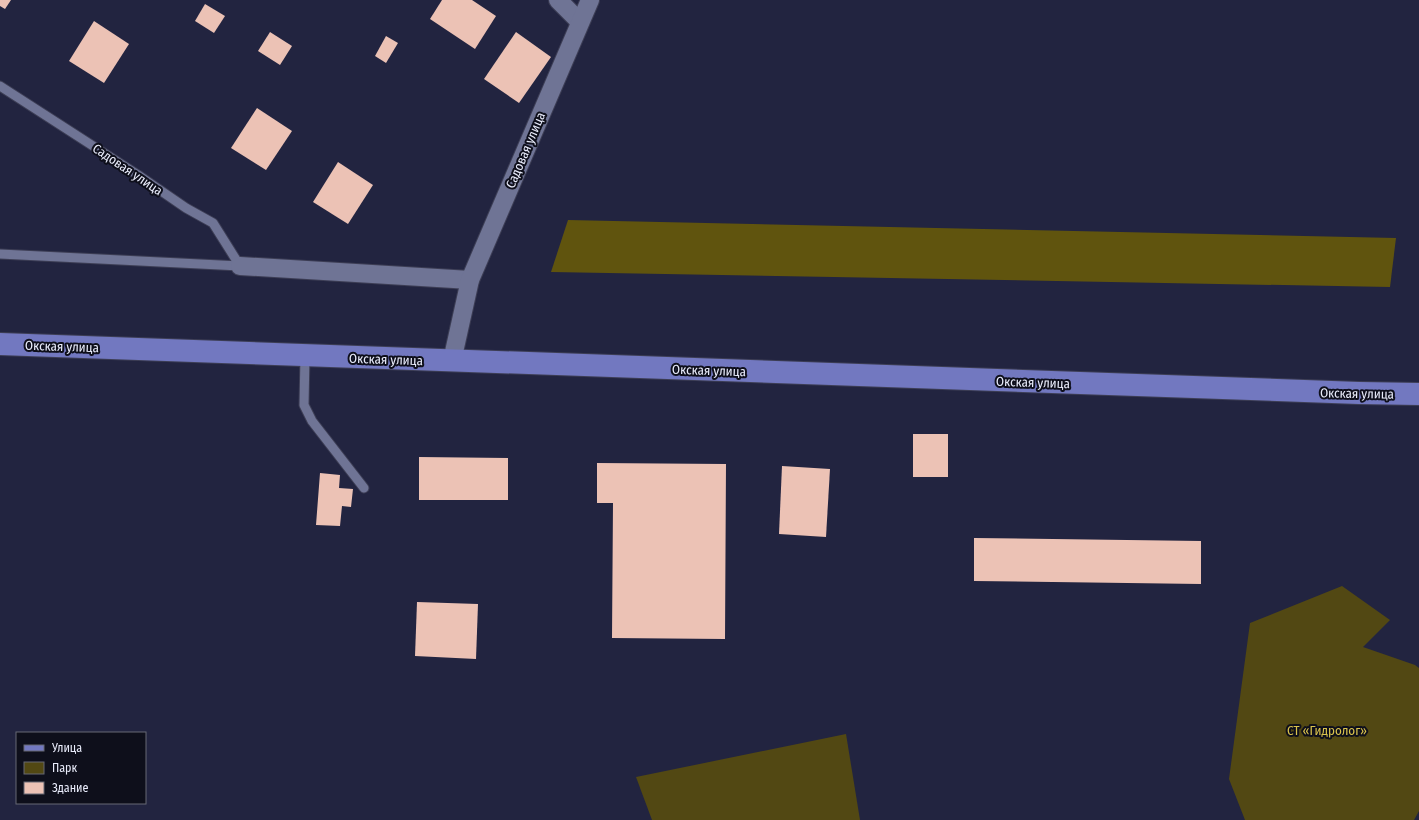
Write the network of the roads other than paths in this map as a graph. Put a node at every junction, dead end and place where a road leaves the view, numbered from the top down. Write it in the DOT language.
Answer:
graph roads {
  1 [pos="558,0"];
  2 [pos="590,0"];
  3 [pos="579,21"];
  4 [pos="0,86"];
  5 [pos="0,254"];
  6 [pos="240,266"];
  7 [pos="470,280"];
  8 [pos="0,344"];
  9 [pos="305,356"];
  10 [pos="452,361"];
  11 [pos="1419,394"];
  12 [pos="364,488"];
  1 -- 3 [label="street"];
  2 -- 3 [label="street, Садовая улица"];
  3 -- 7 [label="street, Садовая улица"];
  4 -- 6 [label="lane, Садовая улица"];
  5 -- 6 [label="lane"];
  6 -- 7 [label="street"];
  7 -- 10 [label="street, Садовая улица"];
  8 -- 9 [label="main road, Окская улица"];
  9 -- 10 [label="main road, Окская улица"];
  9 -- 12 [label="lane"];
  10 -- 11 [label="main road, Окская улица"];
}
